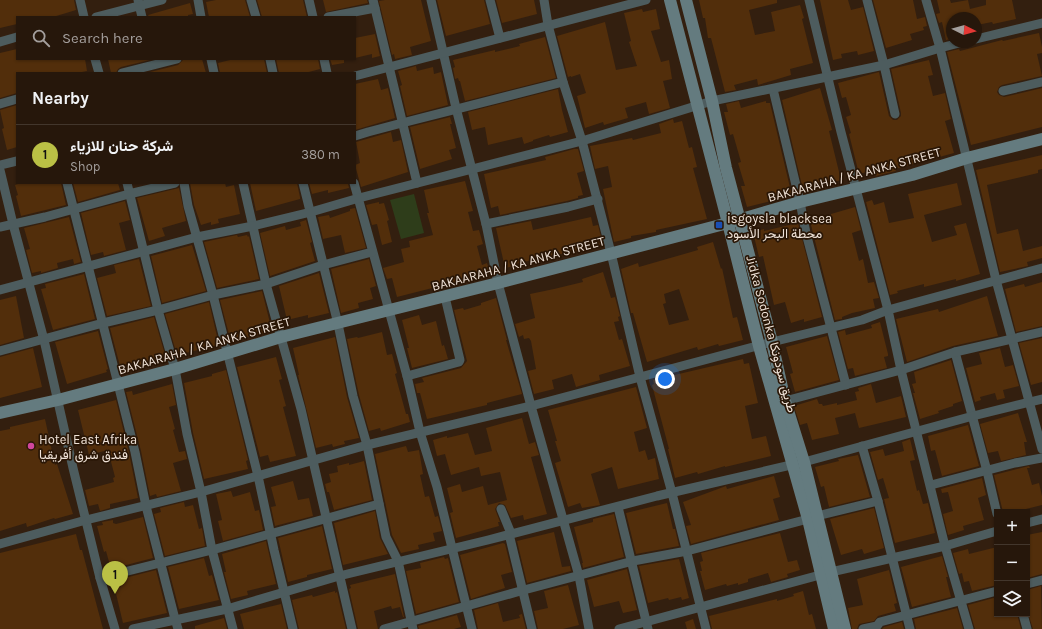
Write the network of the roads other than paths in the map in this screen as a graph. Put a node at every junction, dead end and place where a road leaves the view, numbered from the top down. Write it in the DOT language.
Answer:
graph roads {
  1 [pos="80,0"];
  2 [pos="162,0"];
  3 [pos="198,0"];
  4 [pos="251,0"];
  5 [pos="309,0"];
  6 [pos="431,0"];
  7 [pos="490,0"];
  8 [pos="544,0"];
  9 [pos="646,0"];
  10 [pos="670,0"];
  11 [pos="686,0"];
  12 [pos="809,0"];
  13 [pos="867,0"];
  14 [pos="926,0"];
  15 [pos="138,3"];
  16 [pos="374,4"];
  17 [pos="84,16"];
  18 [pos="99,16"];
  19 [pos="142,16"];
  20 [pos="201,16"];
  21 [pos="256,16"];
  22 [pos="313,16"];
  23 [pos="332,16"];
  24 [pos="1042,23"];
  25 [pos="548,25"];
  26 [pos="16,38"];
  27 [pos="500,38"];
  28 [pos="982,38"];
  29 [pos="0,42"];
  30 [pos="946,46"];
  31 [pos="940,48"];
  32 [pos="444,52"];
  33 [pos="95,60"];
  34 [pos="174,60"];
  35 [pos="211,60"];
  36 [pos="270,60"];
  37 [pos="324,60"];
  38 [pos="884,65"];
  39 [pos="154,66"];
  40 [pos="390,66"];
  41 [pos="99,72"];
  42 [pos="127,72"];
  43 [pos="214,72"];
  44 [pos="273,72"];
  45 [pos="327,72"];
  46 [pos="356,76"];
  47 [pos="828,76"];
  48 [pos="563,82"];
  49 [pos="1042,82"];
  50 [pos="772,89"];
  51 [pos="1003,91"];
  52 [pos="16,99"];
  53 [pos="712,101"];
  54 [pos="0,104"];
  55 [pos="698,105"];
  56 [pos="456,108"];
  57 [pos="895,114"];
  58 [pos="402,123"];
  59 [pos="356,136"];
  60 [pos="1042,138"];
  61 [pos="582,141"];
  62 [pos="967,158"];
  63 [pos="16,161"];
  64 [pos="0,165"];
  65 [pos="472,169"];
  66 [pos="0,170"];
  67 [pos="417,183"];
  68 [pos="67,184"];
  69 [pos="127,184"];
  70 [pos="171,184"];
  71 [pos="184,184"];
  72 [pos="243,184"];
  73 [pos="303,184"];
  74 [pos="354,184"];
  75 [pos="857,189"];
  76 [pos="129,194"];
  77 [pos="359,198"];
  78 [pos="598,199"];
  79 [pos="800,202"];
  80 [pos="73,210"];
  81 [pos="311,212"];
  82 [pos="734,221"];
  83 [pos="13,224"];
  84 [pos="486,224"];
  85 [pos="253,226"];
  86 [pos="0,227"];
  87 [pos="197,237"];
  88 [pos="144,251"];
  89 [pos="372,252"];
  90 [pos="612,253"];
  91 [pos="323,265"];
  92 [pos="88,266"];
  93 [pos="1042,268"];
  94 [pos="996,280"];
  95 [pos="29,282"];
  96 [pos="498,283"];
  97 [pos="266,284"];
  98 [pos="0,290"];
  99 [pos="213,295"];
  100 [pos="444,297"];
  101 [pos="158,310"];
  102 [pos="888,310"];
  103 [pos="389,311"];
  104 [pos="103,323"];
  105 [pos="338,324"];
  106 [pos="831,327"];
  107 [pos="1042,332"];
  108 [pos="281,337"];
  109 [pos="1011,339"];
  110 [pos="44,340"];
  111 [pos="772,342"];
  112 [pos="759,346"];
  113 [pos="0,351"];
  114 [pos="955,352"];
  115 [pos="228,353"];
  116 [pos="175,369"];
  117 [pos="901,370"];
  118 [pos="407,376"];
  119 [pos="640,377"];
  120 [pos="118,384"];
  121 [pos="846,385"];
  122 [pos="1042,399"];
  123 [pos="58,400"];
  124 [pos="785,401"];
  125 [pos="1030,402"];
  126 [pos="531,406"];
  127 [pos="0,413"];
  128 [pos="973,416"];
  129 [pos="917,431"];
  130 [pos="420,432"];
  131 [pos="367,445"];
  132 [pos="862,446"];
  133 [pos="1042,449"];
  134 [pos="1042,458"];
  135 [pos="313,460"];
  136 [pos="798,462"];
  137 [pos="987,471"];
  138 [pos="258,476"];
  139 [pos="931,485"];
  140 [pos="201,492"];
  141 [pos="672,493"];
  142 [pos="878,501"];
  143 [pos="379,504"];
  144 [pos="146,506"];
  145 [pos="618,507"];
  146 [pos="501,509"];
  147 [pos="996,509"];
  148 [pos="813,517"];
  149 [pos="326,518"];
  150 [pos="1042,519"];
  151 [pos="86,520"];
  152 [pos="563,520"];
  153 [pos="1030,522"];
  154 [pos="994,532"];
  155 [pos="270,533"];
  156 [pos="509,534"];
  157 [pos="0,544"];
  158 [pos="945,546"];
  159 [pos="453,548"];
  160 [pos="212,550"];
  161 [pos="687,550"];
  162 [pos="892,558"];
  163 [pos="398,561"];
  164 [pos="633,561"];
  165 [pos="161,563"];
  166 [pos="826,573"];
  167 [pos="339,576"];
  168 [pos="579,576"];
  169 [pos="100,578"];
  170 [pos="1042,580"];
  171 [pos="1030,583"];
  172 [pos="524,590"];
  173 [pos="994,592"];
  174 [pos="284,593"];
  175 [pos="961,601"];
  176 [pos="466,606"];
  177 [pos="700,606"];
  178 [pos="227,609"];
  179 [pos="906,615"];
  180 [pos="1024,617"];
  181 [pos="175,619"];
  182 [pos="412,625"];
  183 [pos="647,626"];
  184 [pos="115,629"];
  185 [pos="133,629"];
  186 [pos="178,629"];
  187 [pos="233,629"];
  188 [pos="293,629"];
  189 [pos="352,629"];
  190 [pos="384,629"];
  191 [pos="472,629"];
  192 [pos="532,629"];
  193 [pos="589,629"];
  194 [pos="619,629"];
  195 [pos="706,629"];
  196 [pos="834,629"];
  197 [pos="845,629"];
  198 [pos="863,629"];
  199 [pos="910,629"];
  200 [pos="969,629"];
  201 [pos="1028,629"];
  1 -- 17 [label="street"];
  2 -- 15 [label="street"];
  3 -- 20 [label="street"];
  4 -- 21 [label="street"];
  5 -- 22 [label="street"];
  6 -- 32 [label="street"];
  7 -- 27 [label="street"];
  8 -- 25 [label="street"];
  9 -- 25 [label="street"];
  10 -- 55 [label="main road, Jidka Sodonka طريق سودونكا"];
  11 -- 53 [label="main road, Jidka Sodonka طريق سودونكا"];
  12 -- 47 [label="street"];
  13 -- 38 [label="street"];
  14 -- 31 [label="street"];
  15 -- 18 [label="street"];
  15 -- 19 [label="street"];
  16 -- 23 [label="street"];
  16 -- 40 [label="street"];
  24 -- 28 [label="street"];
  25 -- 27 [label="street"];
  25 -- 48 [label="street"];
  26 -- 29 [label="street"];
  27 -- 32 [label="street"];
  30 -- 31 [label="street"];
  31 -- 38 [label="street"];
  31 -- 62 [label="street"];
  32 -- 40 [label="street"];
  32 -- 56 [label="street"];
  33 -- 41 [label="street"];
  34 -- 39 [label="street"];
  35 -- 43 [label="street"];
  36 -- 44 [label="street"];
  37 -- 45 [label="street"];
  38 -- 47 [label="street"];
  38 -- 57 [label="street"];
  39 -- 42 [label="street"];
  40 -- 46 [label="street"];
  40 -- 58 [label="street"];
  47 -- 50 [label="street"];
  47 -- 75 [label="street"];
  48 -- 56 [label="street"];
  48 -- 61 [label="street"];
  49 -- 51 [label="street"];
  50 -- 53 [label="street"];
  50 -- 79 [label="street"];
  52 -- 54 [label="street"];
  53 -- 55 [label="street"];
  53 -- 82 [label="main road, Jidka Sodonka طريق سودونكا"];
  55 -- 61 [label="street"];
  55 -- 82 [label="main road, Jidka Sodonka طريق سودونكا"];
  56 -- 58 [label="street"];
  56 -- 65 [label="street"];
  58 -- 59 [label="street"];
  58 -- 67 [label="street"];
  60 -- 62 [label="main road, BAKAARAHA / KA ANKA STREET"];
  61 -- 65 [label="street"];
  61 -- 78 [label="street"];
  62 -- 75 [label="main road, BAKAARAHA / KA ANKA STREET"];
  62 -- 94 [label="street"];
  63 -- 64 [label="street"];
  65 -- 67 [label="street"];
  65 -- 84 [label="street"];
  66 -- 83 [label="street"];
  67 -- 77 [label="street"];
  68 -- 80 [label="street"];
  69 -- 76 [label="street"];
  70 -- 76 [label="street"];
  71 -- 87 [label="street"];
  72 -- 85 [label="street"];
  73 -- 81 [label="street"];
  74 -- 77 [label="street"];
  75 -- 79 [label="main road, BAKAARAHA / KA ANKA STREET"];
  75 -- 102 [label="street"];
  76 -- 80 [label="street"];
  76 -- 88 [label="street"];
  77 -- 81 [label="street"];
  77 -- 89 [label="street"];
  78 -- 84 [label="street"];
  78 -- 90 [label="street"];
  79 -- 82 [label="main road, BAKAARAHA / KA ANKA STREET"];
  79 -- 106 [label="street"];
  80 -- 83 [label="street"];
  80 -- 92 [label="street"];
  81 -- 85 [label="street"];
  81 -- 91 [label="street"];
  82 -- 90 [label="main road, BAKAARAHA / KA ANKA STREET"];
  82 -- 111 [label="main road, Jidka Sodonka طريق سودونكا"];
  82 -- 112 [label="main road, Jidka Sodonka طريق سودونكا"];
  83 -- 86 [label="street"];
  83 -- 95 [label="street"];
  84 -- 96 [label="street"];
  85 -- 87 [label="street"];
  85 -- 97 [label="street"];
  87 -- 88 [label="street"];
  87 -- 99 [label="street"];
  88 -- 92 [label="street"];
  88 -- 101 [label="street"];
  89 -- 91 [label="street"];
  89 -- 103 [label="street"];
  90 -- 96 [label="main road, BAKAARAHA / KA ANKA STREET"];
  90 -- 119 [label="street"];
  91 -- 97 [label="street"];
  91 -- 105 [label="street"];
  92 -- 95 [label="street"];
  92 -- 104 [label="street"];
  93 -- 94 [label="street"];
  94 -- 102 [label="street"];
  94 -- 109 [label="street"];
  95 -- 98 [label="street"];
  95 -- 110 [label="street"];
  96 -- 100 [label="main road, BAKAARAHA / KA ANKA STREET"];
  96 -- 126 [label="street"];
  97 -- 99 [label="street"];
  97 -- 108 [label="street"];
  99 -- 101 [label="street"];
  99 -- 115 [label="street"];
  100 -- 103 [label="main road, BAKAARAHA / KA ANKA STREET"];
  100 -- 118 [label="street"];
  101 -- 104 [label="street"];
  101 -- 116 [label="street"];
  102 -- 106 [label="street"];
  102 -- 117 [label="street"];
  103 -- 105 [label="main road, BAKAARAHA / KA ANKA STREET"];
  103 -- 118 [label="street"];
  104 -- 110 [label="street"];
  104 -- 120 [label="street"];
  105 -- 108 [label="main road, BAKAARAHA / KA ANKA STREET"];
  105 -- 131 [label="street"];
  106 -- 111 [label="street"];
  106 -- 121 [label="street"];
  107 -- 109 [label="street"];
  108 -- 115 [label="main road, BAKAARAHA / KA ANKA STREET"];
  108 -- 135 [label="street"];
  109 -- 114 [label="street"];
  109 -- 125 [label="street"];
  110 -- 113 [label="street"];
  110 -- 123 [label="street"];
  111 -- 112 [label="street"];
  111 -- 124 [label="main road, Jidka Sodonka طريق سودونكا"];
  112 -- 119 [label="street"];
  112 -- 136 [label="main road, Jidka Sodonka طريق سودونكا"];
  114 -- 117 [label="street"];
  114 -- 128 [label="street"];
  115 -- 116 [label="main road, BAKAARAHA / KA ANKA STREET"];
  115 -- 138 [label="street"];
  116 -- 120 [label="main road, BAKAARAHA / KA ANKA STREET"];
  116 -- 140 [label="street"];
  117 -- 121 [label="street"];
  117 -- 129 [label="street"];
  118 -- 130 [label="street"];
  119 -- 126 [label="street"];
  119 -- 141 [label="street"];
  120 -- 123 [label="main road, BAKAARAHA / KA ANKA STREET"];
  120 -- 144 [label="street"];
  121 -- 124 [label="street"];
  122 -- 125 [label="street"];
  123 -- 127 [label="main road, BAKAARAHA / KA ANKA STREET"];
  123 -- 151 [label="street"];
  124 -- 136 [label="main road, Jidka Sodonka طريق سودونكا"];
  125 -- 128 [label="street"];
  125 -- 133 [label="street"];
  126 -- 130 [label="street"];
  126 -- 152 [label="street"];
  128 -- 129 [label="street"];
  128 -- 137 [label="street"];
  129 -- 132 [label="street"];
  129 -- 139 [label="street"];
  130 -- 131 [label="street"];
  130 -- 159 [label="street"];
  131 -- 135 [label="street"];
  131 -- 143 [label="street"];
  132 -- 136 [label="street"];
  132 -- 142 [label="street"];
  134 -- 137 [label="street"];
  135 -- 138 [label="street"];
  135 -- 149 [label="street"];
  136 -- 141 [label="street"];
  136 -- 148 [label="main road, Jidka Sodonka طريق سودونكا"];
  137 -- 139 [label="street"];
  137 -- 147 [label="street"];
  138 -- 140 [label="street"];
  138 -- 155 [label="street"];
  139 -- 158 [label="street"];
  140 -- 144 [label="street"];
  140 -- 160 [label="street"];
  141 -- 145 [label="street"];
  141 -- 161 [label="street"];
  142 -- 148 [label="street"];
  142 -- 162 [label="street"];
  143 -- 149 [label="street"];
  143 -- 163 [label="street"];
  144 -- 151 [label="street"];
  144 -- 165 [label="street"];
  145 -- 152 [label="street"];
  145 -- 164 [label="street"];
  146 -- 156 [label="street"];
  148 -- 161 [label="street"];
  148 -- 166 [label="main road, Jidka Sodonka طريق سودونكا"];
  149 -- 155 [label="street"];
  149 -- 167 [label="street"];
  150 -- 153 [label="street"];
  151 -- 157 [label="street"];
  151 -- 169 [label="street"];
  152 -- 156 [label="street"];
  152 -- 168 [label="street"];
  154 -- 158 [label="street"];
  155 -- 160 [label="street"];
  155 -- 174 [label="street"];
  156 -- 159 [label="street"];
  156 -- 172 [label="street"];
  158 -- 162 [label="street"];
  158 -- 175 [label="street"];
  159 -- 163 [label="street"];
  159 -- 176 [label="street"];
  160 -- 165 [label="street"];
  160 -- 178 [label="street"];
  161 -- 164 [label="street"];
  161 -- 177 [label="street"];
  162 -- 166 [label="street"];
  162 -- 179 [label="street"];
  163 -- 167 [label="street"];
  163 -- 182 [label="street"];
  164 -- 168 [label="street"];
  164 -- 183 [label="street"];
  165 -- 169 [label="street"];
  165 -- 181 [label="street"];
  166 -- 177 [label="street"];
  166 -- 196 [label="main road, Jidka Sodonka طريق سودونكا"];
  166 -- 197 [label="main road, Jidka Sodonka طريق سودونكا"];
  167 -- 174 [label="street"];
  167 -- 189 [label="street"];
  168 -- 172 [label="street"];
  168 -- 193 [label="street"];
  169 -- 184 [label="street"];
  170 -- 171 [label="street"];
  172 -- 176 [label="street"];
  172 -- 192 [label="street"];
  173 -- 175 [label="street"];
  174 -- 178 [label="street"];
  174 -- 188 [label="street"];
  175 -- 179 [label="street"];
  175 -- 200 [label="street"];
  176 -- 182 [label="street"];
  176 -- 191 [label="street"];
  177 -- 183 [label="street"];
  177 -- 195 [label="street"];
  178 -- 181 [label="street"];
  178 -- 187 [label="street"];
  179 -- 198 [label="street"];
  179 -- 199 [label="street"];
  180 -- 201 [label="street"];
  181 -- 185 [label="street"];
  181 -- 186 [label="street"];
  182 -- 190 [label="street"];
  183 -- 194 [label="street"];
}
